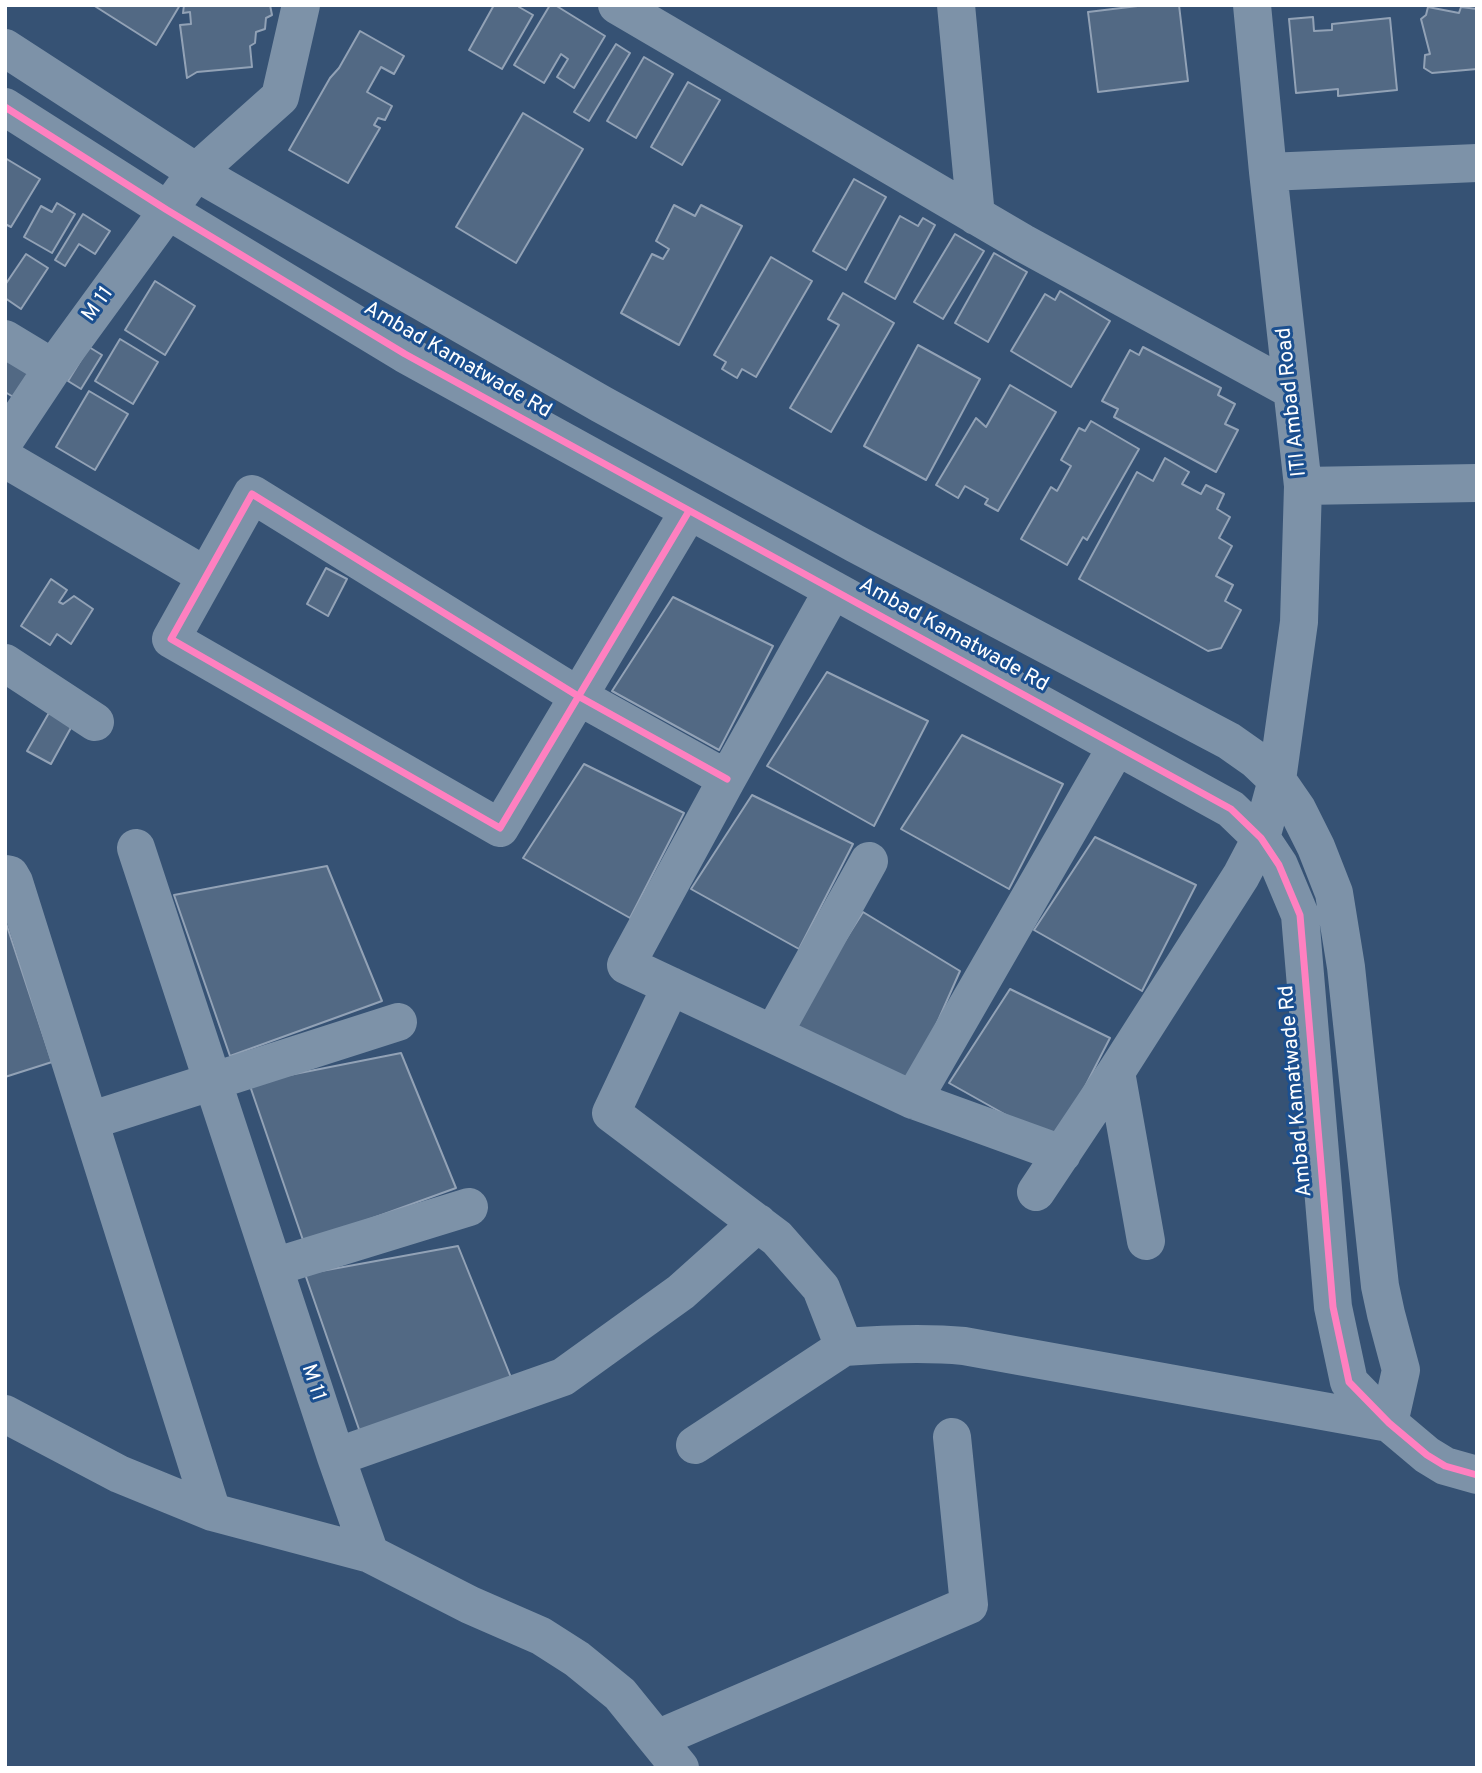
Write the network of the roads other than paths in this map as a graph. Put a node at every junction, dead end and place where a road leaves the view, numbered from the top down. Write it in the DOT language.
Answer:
graph roads {
  1 [pos="301,5"];
  2 [pos="617,5"];
  3 [pos="956,5"];
  4 [pos="1252,5"];
  5 [pos="5,48"];
  6 [pos="5,107"];
  7 [pos="1477,163"];
  8 [pos="196,172"];
  9 [pos="1268,172"];
  10 [pos="167,211"];
  11 [pos="976,216"];
  12 [pos="5,339"];
  13 [pos="53,368"];
  14 [pos="1292,390"];
  15 [pos="5,440"];
  16 [pos="5,459"];
  17 [pos="1477,483"];
  18 [pos="1303,486"];
  19 [pos="690,511"];
  20 [pos="206,576"];
  21 [pos="833,590"];
  22 [pos="5,663"];
  23 [pos="578,696"];
  24 [pos="95,722"];
  25 [pos="1117,746"];
  26 [pos="727,779"];
  27 [pos="1277,780"];
  28 [pos="1261,838"];
  29 [pos="136,848"];
  30 [pos="869,861"];
  31 [pos="5,874"];
  32 [pos="1339,929"];
  33 [pos="1301,934"];
  34 [pos="671,986"];
  35 [pos="398,1022"];
  36 [pos="773,1034"];
  37 [pos="1116,1072"];
  38 [pos="212,1082"];
  39 [pos="913,1100"];
  40 [pos="89,1121"];
  41 [pos="1062,1153"];
  42 [pos="1036,1192"];
  43 [pos="469,1207"];
  44 [pos="758,1223"];
  45 [pos="1146,1241"];
  46 [pos="274,1267"];
  47 [pos="844,1347"];
  48 [pos="5,1414"];
  49 [pos="1389,1423"];
  50 [pos="951,1437"];
  51 [pos="695,1445"];
  52 [pos="336,1457"];
  53 [pos="1477,1475"];
  54 [pos="212,1512"];
  55 [pos="370,1554"];
  56 [pos="668,1754"];
  1 -- 8 [label="street, M 11"];
  2 -- 11 [label="street"];
  3 -- 11 [label="street"];
  4 -- 9 [label="street, ITI Ambad Road"];
  5 -- 8 [label="street, Ambad Kamatwade Rd"];
  6 -- 10 [label="street, Ambad Kamatwade Rd"];
  7 -- 9 [label="street"];
  8 -- 10 [label="street, M 11"];
  8 -- 27 [label="street, Ambad Kamatwade Rd"];
  9 -- 14 [label="street, ITI Ambad Road"];
  10 -- 13 [label="street, M 11"];
  10 -- 19 [label="street, Ambad Kamatwade Rd"];
  11 -- 14 [label="street"];
  12 -- 13 [label="street"];
  13 -- 15 [label="street, M 11"];
  14 -- 18 [label="street, ITI Ambad Road"];
  16 -- 20 [label="street"];
  17 -- 18 [label="street"];
  18 -- 27 [label="street, ITI Ambad Road"];
  19 -- 21 [label="street, Ambad Kamatwade Rd"];
  19 -- 23 [label="street"];
  20 -- 23 [label="street"];
  20 -- 23 [label="street"];
  21 -- 25 [label="street, Ambad Kamatwade Rd"];
  21 -- 26 [label="street"];
  22 -- 24 [label="street"];
  23 -- 26 [label="street"];
  25 -- 28 [label="street, Ambad Kamatwade Rd"];
  25 -- 39 [label="street"];
  26 -- 34 [label="street"];
  27 -- 28 [label="street, ITI Ambad Road"];
  27 -- 32 [label="street, Ambad Kamatwade Rd"];
  28 -- 33 [label="street, Ambad Kamatwade Rd"];
  28 -- 37 [label="street, ITI Ambad Road"];
  29 -- 38 [label="street, M 11"];
  30 -- 36 [label="street"];
  31 -- 40 [label="street"];
  32 -- 33 [label="street"];
  32 -- 49 [label="street, Ambad Kamatwade Rd"];
  33 -- 49 [label="street, Ambad Kamatwade Rd"];
  34 -- 36 [label="street"];
  34 -- 44 [label="street"];
  35 -- 38 [label="street"];
  36 -- 39 [label="street"];
  37 -- 41 [label="street, ITI Ambad Road"];
  37 -- 45 [label="street"];
  38 -- 40 [label="street"];
  38 -- 46 [label="street, M 11"];
  39 -- 41 [label="street"];
  40 -- 54 [label="street"];
  41 -- 42 [label="street, ITI Ambad Road"];
  43 -- 46 [label="street"];
  44 -- 47 [label="street"];
  44 -- 52 [label="street"];
  46 -- 52 [label="street, M 11"];
  47 -- 49 [label="street"];
  47 -- 51 [label="street"];
  48 -- 54 [label="street"];
  49 -- 53 [label="street, Ambad Kamatwade Rd"];
  50 -- 56 [label="street"];
  52 -- 55 [label="street, M 11"];
  54 -- 55 [label="street"];
  55 -- 56 [label="street"];
}
